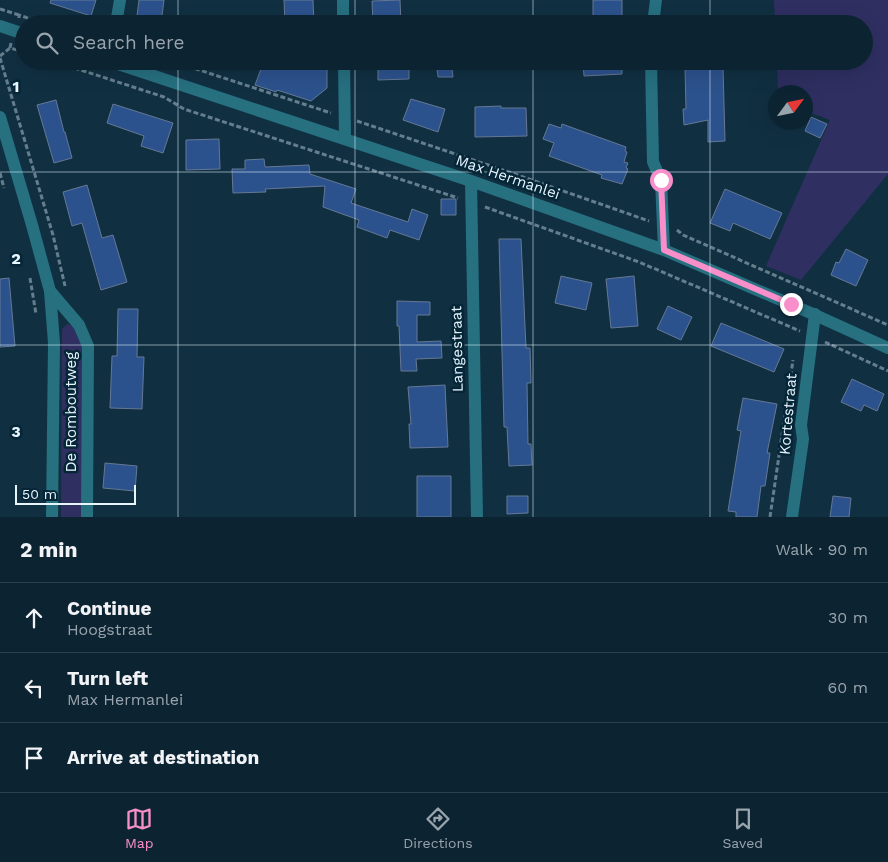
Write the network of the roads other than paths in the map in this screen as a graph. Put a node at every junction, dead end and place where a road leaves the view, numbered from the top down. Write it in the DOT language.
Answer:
graph roads {
  1 [pos="120,0"];
  2 [pos="343,0"];
  3 [pos="656,0"];
  4 [pos="118,15"];
  5 [pos="343,15"];
  6 [pos="654,15"];
  7 [pos="0,26"];
  8 [pos="15,31"];
  9 [pos="136,70"];
  10 [pos="344,70"];
  11 [pos="651,70"];
  12 [pos="0,117"];
  13 [pos="345,139"];
  14 [pos="471,181"];
  15 [pos="664,250"];
  16 [pos="50,291"];
  17 [pos="815,314"];
  18 [pos="888,348"];
  19 [pos="52,517"];
  20 [pos="87,517"];
  21 [pos="477,517"];
  22 [pos="792,517"];
  1 -- 4 [label="street"];
  2 -- 5 [label="street"];
  3 -- 6 [label="street"];
  7 -- 8 [label="street"];
  9 -- 13 [label="street, Max Hermanlei"];
  10 -- 13 [label="street"];
  11 -- 15 [label="street"];
  12 -- 16 [label="street, De Romboutweg"];
  13 -- 14 [label="street, Max Hermanlei"];
  14 -- 15 [label="street, Max Hermanlei"];
  14 -- 21 [label="street, Langestraat"];
  15 -- 17 [label="street, Max Hermanlei"];
  16 -- 19 [label="street, De Romboutweg"];
  16 -- 20 [label="street, De Romboutweg"];
  17 -- 18 [label="street, Max Hermanlei"];
  17 -- 22 [label="street, Kortestraat"];
}
